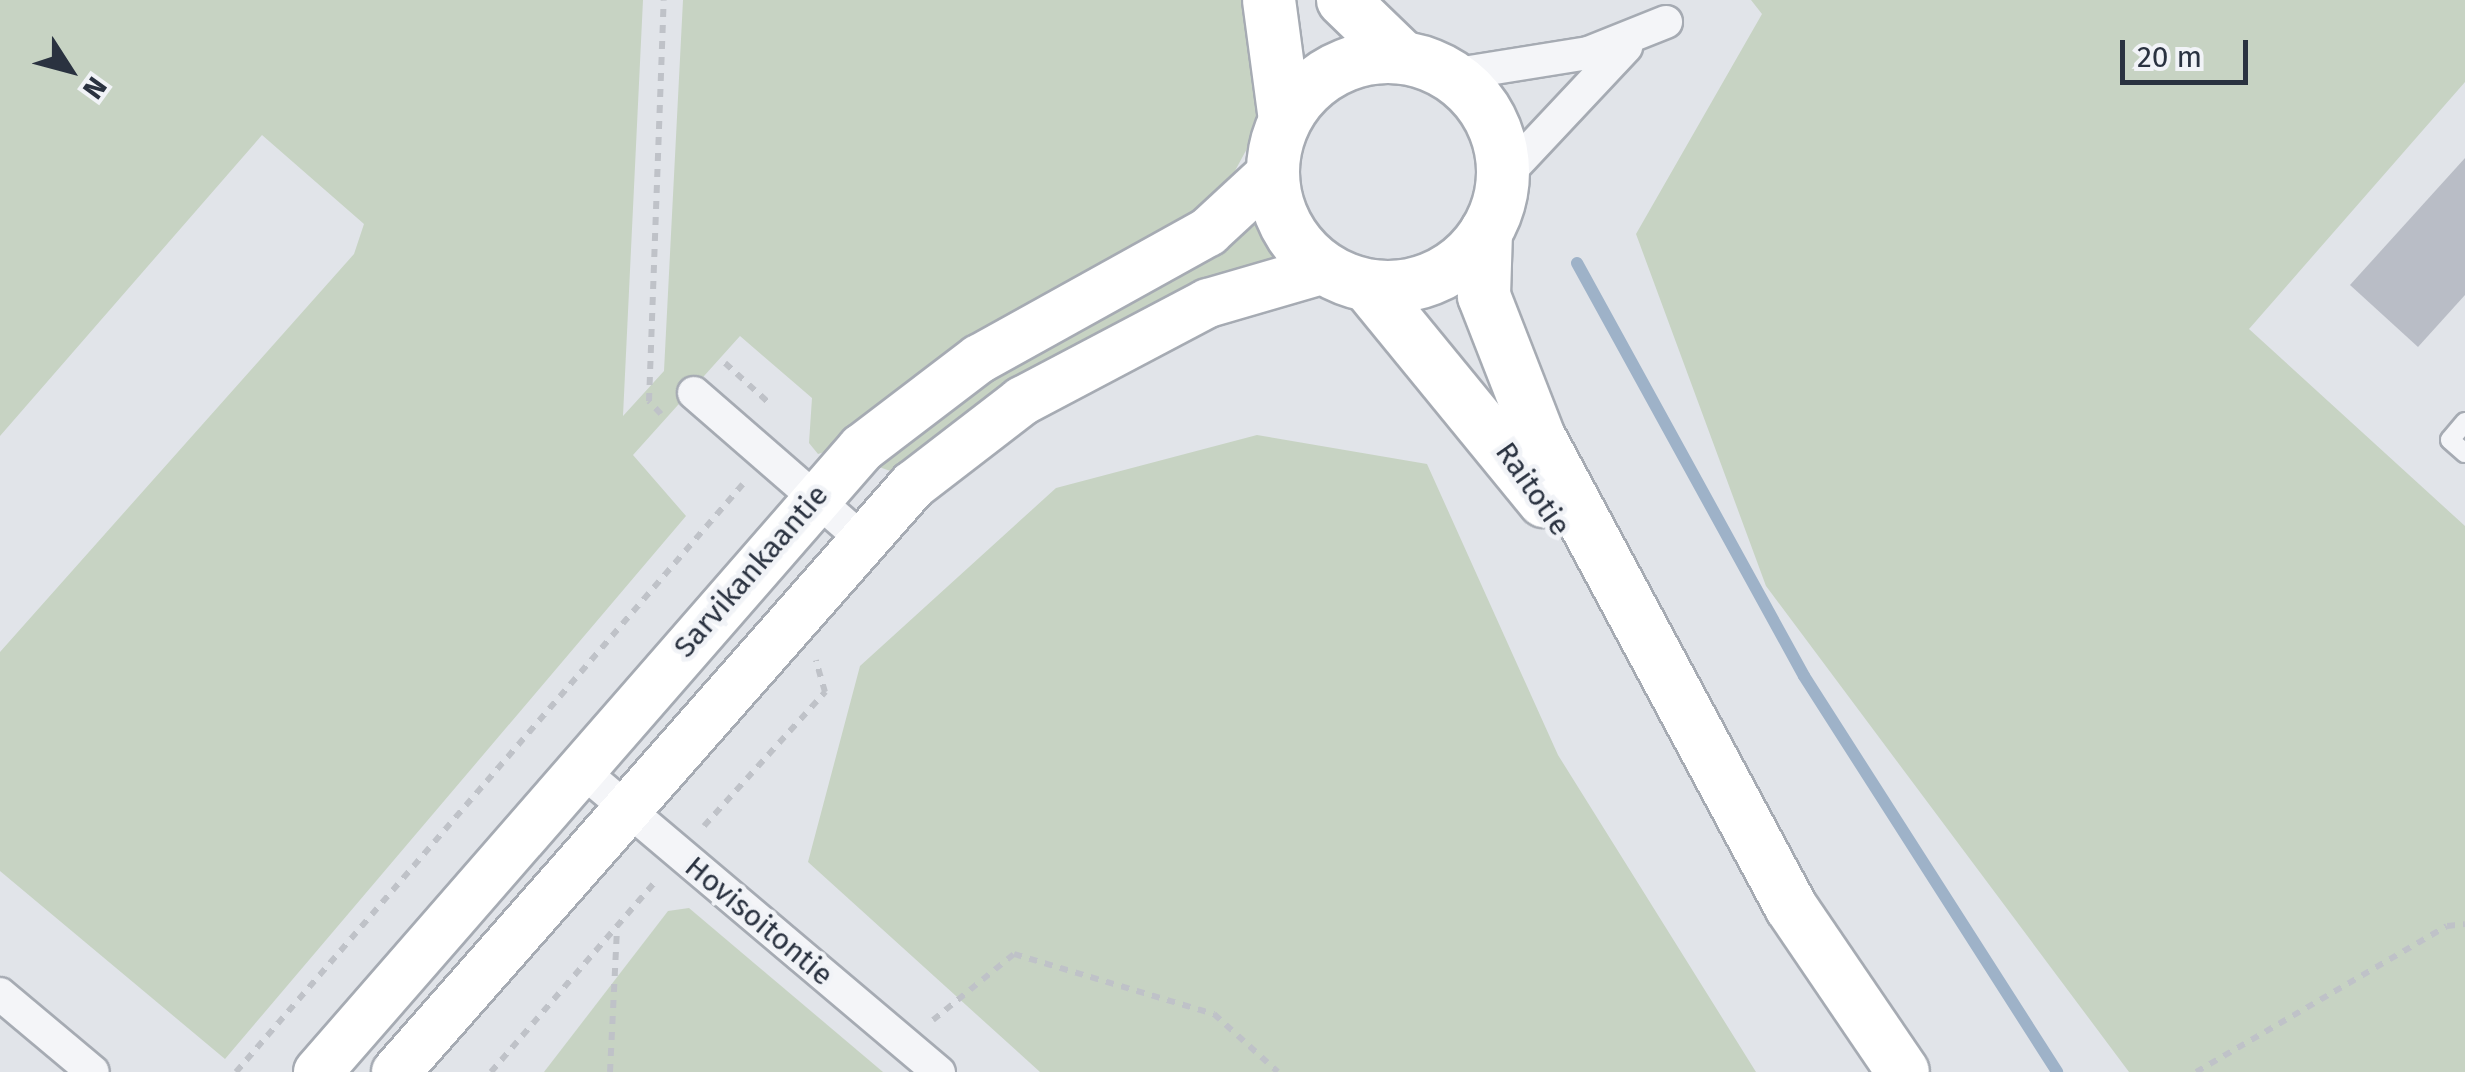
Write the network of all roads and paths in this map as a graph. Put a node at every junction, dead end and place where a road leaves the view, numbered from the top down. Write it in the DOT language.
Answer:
graph roads {
  1 [pos="664,0"];
  2 [pos="1268,0"];
  3 [pos="1343,0"];
  4 [pos="1402,57"];
  5 [pos="1451,75"];
  6 [pos="1285,120"];
  7 [pos="1272,174"];
  8 [pos="1504,178"];
  9 [pos="1486,232"];
  10 [pos="1346,277"];
  11 [pos="694,394"];
  12 [pos="2465,422"];
  13 [pos="670,425"];
  14 [pos="2465,453"];
  15 [pos="730,473"];
  16 [pos="814,498"];
  17 [pos="861,538"];
  18 [pos="1677,708"];
  19 [pos="580,769"];
  20 [pos="628,810"];
  21 [pos="2465,924"];
  22 [pos="617,927"];
  23 [pos="0,994"];
  24 [pos="904,1042"];
  25 [pos="93,1072"];
  26 [pos="236,1072"];
  27 [pos="318,1072"];
  28 [pos="396,1072"];
  29 [pos="610,1072"];
  30 [pos="939,1072"];
  31 [pos="1278,1072"];
  32 [pos="1903,1072"];
  33 [pos="2196,1072"];
  1 -- 13 [label="path"];
  2 -- 6 [label="main road"];
  3 -- 4 [label="main road"];
  4 -- 5 [label="main road"];
  4 -- 6 [label="main road"];
  5 -- 8 [label="main road"];
  5 -- 8 [label="street"];
  6 -- 7 [label="main road"];
  7 -- 10 [label="main road"];
  7 -- 16 [label="street, Sarvikankaantie"];
  8 -- 9 [label="main road"];
  9 -- 10 [label="main road"];
  9 -- 18 [label="main road, Raitotie"];
  10 -- 17 [label="street, Sarvikankaantie"];
  10 -- 18 [label="main road, Raitotie"];
  11 -- 16 [label="street"];
  12 -- 14 [label="lane"];
  15 -- 26 [label="path"];
  16 -- 17 [label="street"];
  16 -- 19 [label="street, Sarvikankaantie"];
  17 -- 20 [label="street, Sarvikankaantie"];
  18 -- 32 [label="main road, Raitotie"];
  19 -- 20 [label="street, Hovisoitontie"];
  19 -- 27 [label="street, Sarvikankaantie"];
  20 -- 24 [label="street, Hovisoitontie"];
  20 -- 28 [label="street, Sarvikankaantie"];
  21 -- 33 [label="path"];
  22 -- 29 [label="path"];
  23 -- 25 [label="street"];
  24 -- 30 [label="street, Hovisoitontie"];
  24 -- 31 [label="path"];
}
